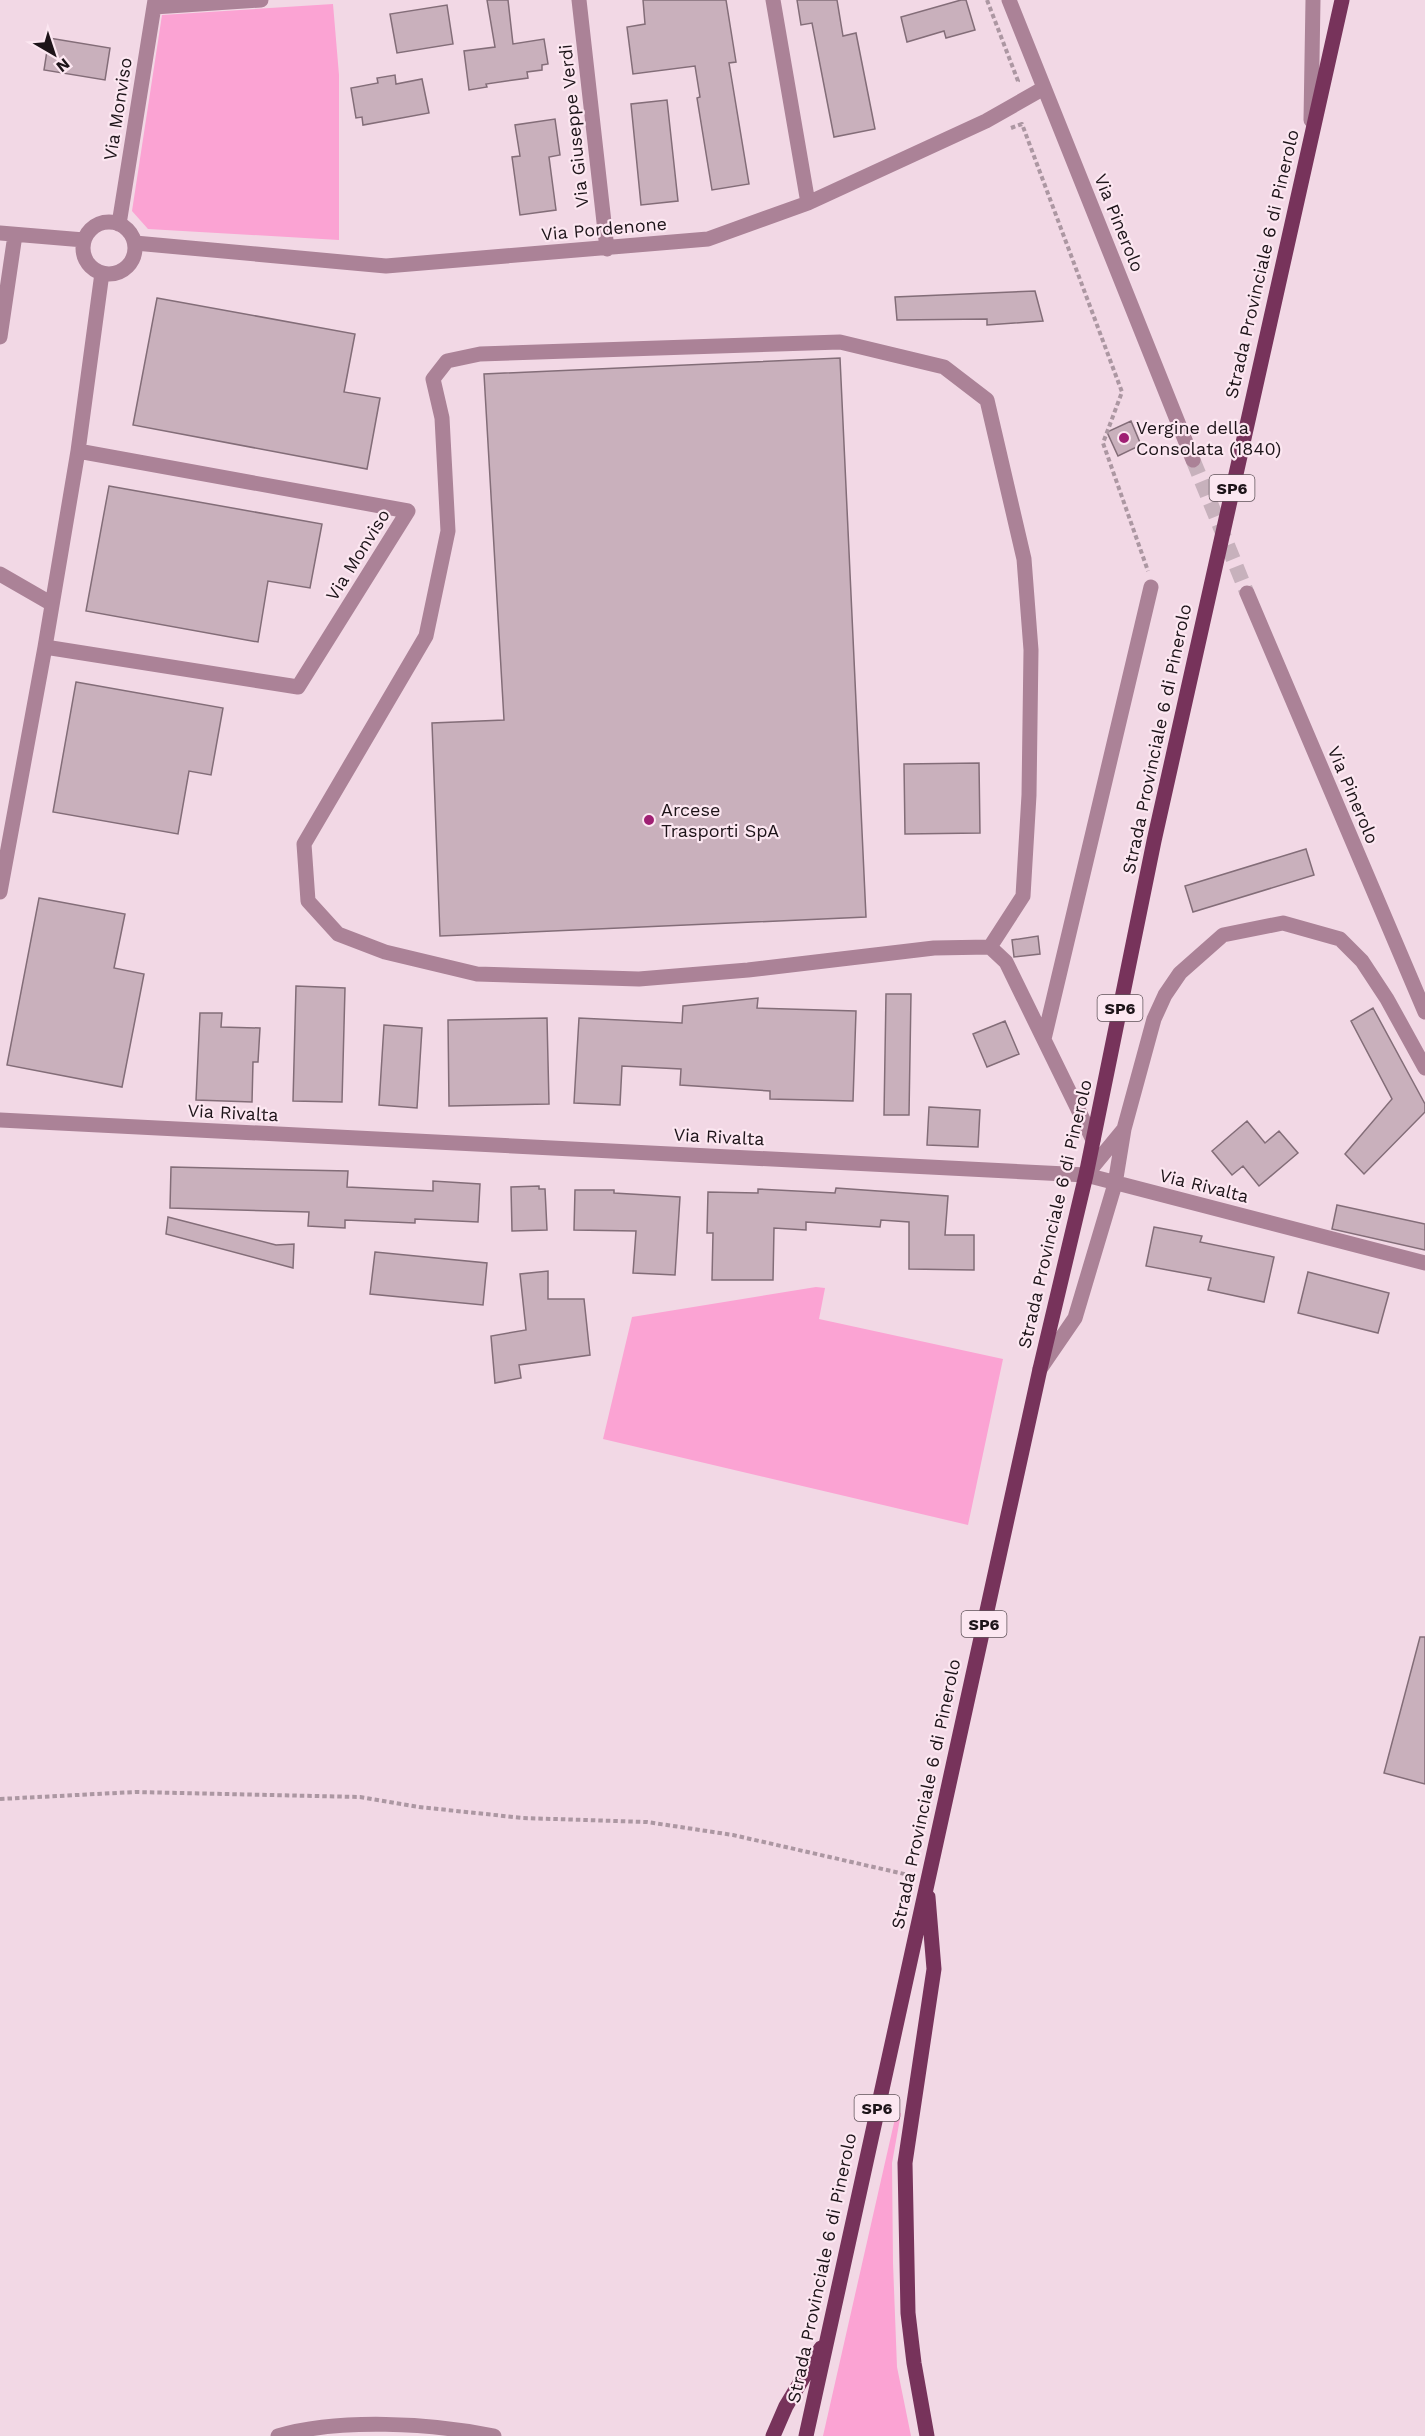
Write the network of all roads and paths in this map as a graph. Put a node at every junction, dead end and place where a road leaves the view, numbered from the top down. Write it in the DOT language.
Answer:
graph roads {
  1 [pos="261,0"];
  2 [pos="579,0"];
  3 [pos="773,0"];
  4 [pos="1009,0"];
  5 [pos="1313,0"];
  6 [pos="1342,0"];
  7 [pos="155,4"];
  8 [pos="1044,88"];
  9 [pos="1311,135"];
  10 [pos="808,203"];
  11 [pos="119,224"];
  12 [pos="8,234"];
  13 [pos="84,240"];
  14 [pos="1066,242"];
  15 [pos="135,243"];
  16 [pos="607,249"];
  17 [pos="102,273"];
  18 [pos="0,337"];
  19 [pos="78,451"];
  20 [pos="1193,460"];
  21 [pos="0,574"];
  22 [pos="1151,587"];
  23 [pos="1247,592"];
  24 [pos="52,604"];
  25 [pos="45,647"];
  26 [pos="0,892"];
  27 [pos="990,947"];
  28 [pos="1425,1012"];
  29 [pos="1044,1039"];
  30 [pos="1425,1068"];
  31 [pos="0,1120"];
  32 [pos="1124,1128"];
  33 [pos="1093,1140"];
  34 [pos="1086,1175"];
  35 [pos="1115,1184"];
  36 [pos="1425,1263"];
  37 [pos="1040,1369"];
  38 [pos="0,1799"];
  39 [pos="927,1879"];
  40 [pos="827,2338"];
  41 [pos="278,2436"];
  42 [pos="494,2436"];
  43 [pos="773,2436"];
  44 [pos="806,2436"];
  45 [pos="927,2436"];
  1 -- 7 [label="street"];
  2 -- 16 [label="street, Via Giuseppe Verdi"];
  3 -- 10 [label="street"];
  4 -- 8 [label="street, Via Pinerolo"];
  5 -- 9 [label="street"];
  6 -- 9 [label="main road, Strada Provinciale 6 di Pinerolo / SP6"];
  7 -- 11 [label="street, Via Monviso"];
  8 -- 10 [label="street, Via Pordenone"];
  8 -- 20 [label="street, Via Pinerolo"];
  9 -- 33 [label="main road, Strada Provinciale 6 di Pinerolo / SP6"];
  10 -- 16 [label="street, Via Pordenone"];
  11 -- 13 [label="street"];
  11 -- 15 [label="street"];
  12 -- 13 [label="street"];
  12 -- 18 [label="street"];
  13 -- 17 [label="street"];
  14 -- 22 [label="path"];
  15 -- 16 [label="street, Via Pordenone"];
  15 -- 17 [label="street"];
  17 -- 19 [label="street"];
  19 -- 24 [label="street"];
  19 -- 25 [label="street, Via Monviso"];
  21 -- 24 [label="street"];
  22 -- 29 [label="street"];
  23 -- 28 [label="street, Via Pinerolo"];
  24 -- 25 [label="street"];
  25 -- 26 [label="street"];
  27 -- 27 [label="street"];
  27 -- 29 [label="street"];
  29 -- 33 [label="street"];
  30 -- 32 [label="street"];
  31 -- 34 [label="street, Via Rivalta"];
  32 -- 34 [label="street"];
  32 -- 35 [label="street"];
  33 -- 34 [label="main road, Strada Provinciale 6 di Pinerolo / SP6"];
  34 -- 35 [label="street, Via Rivalta"];
  34 -- 37 [label="main road, Strada Provinciale 6 di Pinerolo / SP6"];
  35 -- 36 [label="street, Via Rivalta"];
  35 -- 37 [label="street"];
  37 -- 39 [label="main road, Strada Provinciale 6 di Pinerolo / SP6"];
  38 -- 39 [label="path"];
  39 -- 40 [label="main road, Strada Provinciale 6 di Pinerolo / SP6"];
  39 -- 45 [label="main road"];
  40 -- 43 [label="main road"];
  40 -- 44 [label="main road, Strada Provinciale 6 di Pinerolo / SP6"];
  41 -- 42 [label="street"];
}
